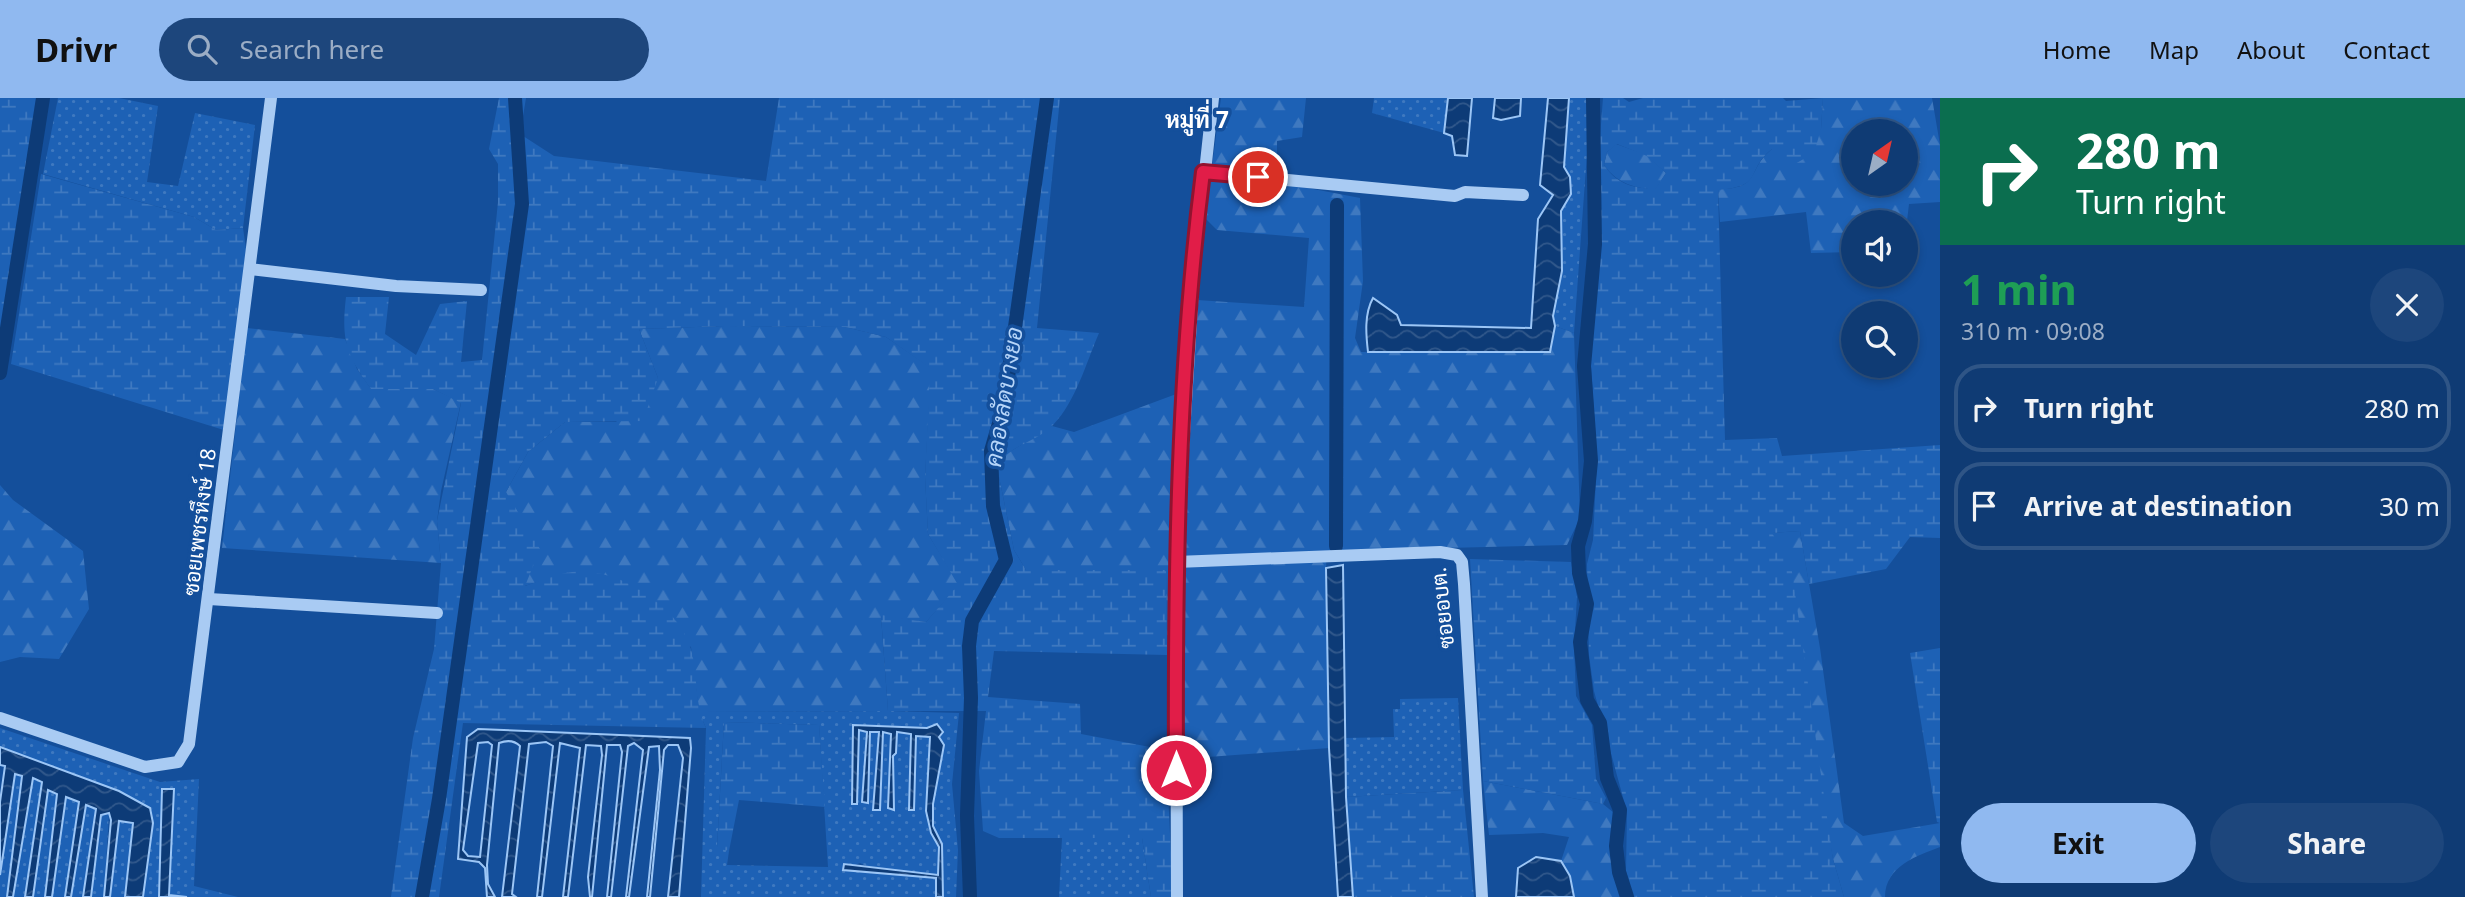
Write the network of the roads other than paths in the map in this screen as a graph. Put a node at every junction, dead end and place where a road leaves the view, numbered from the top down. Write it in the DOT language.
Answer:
graph roads {
  1 [pos="271,98"];
  2 [pos="1213,98"];
  3 [pos="1203,172"];
  4 [pos="1523,195"];
  5 [pos="250,268"];
  6 [pos="481,290"];
  7 [pos="1176,562"];
  8 [pos="209,599"];
  9 [pos="437,613"];
  10 [pos="0,718"];
  11 [pos="1177,897"];
  12 [pos="1482,897"];
  1 -- 5 [label="street, ซอยเพชรหึงษ์ 18"];
  2 -- 3 [label="street"];
  3 -- 4 [label="street"];
  3 -- 7 [label="street"];
  5 -- 6 [label="street"];
  5 -- 8 [label="street, ซอยเพชรหึงษ์ 18"];
  7 -- 11 [label="street"];
  7 -- 12 [label="street, ซอยอบต."];
  8 -- 9 [label="street"];
  8 -- 10 [label="street, ซอยเพชรหึงษ์ 18"];
}
